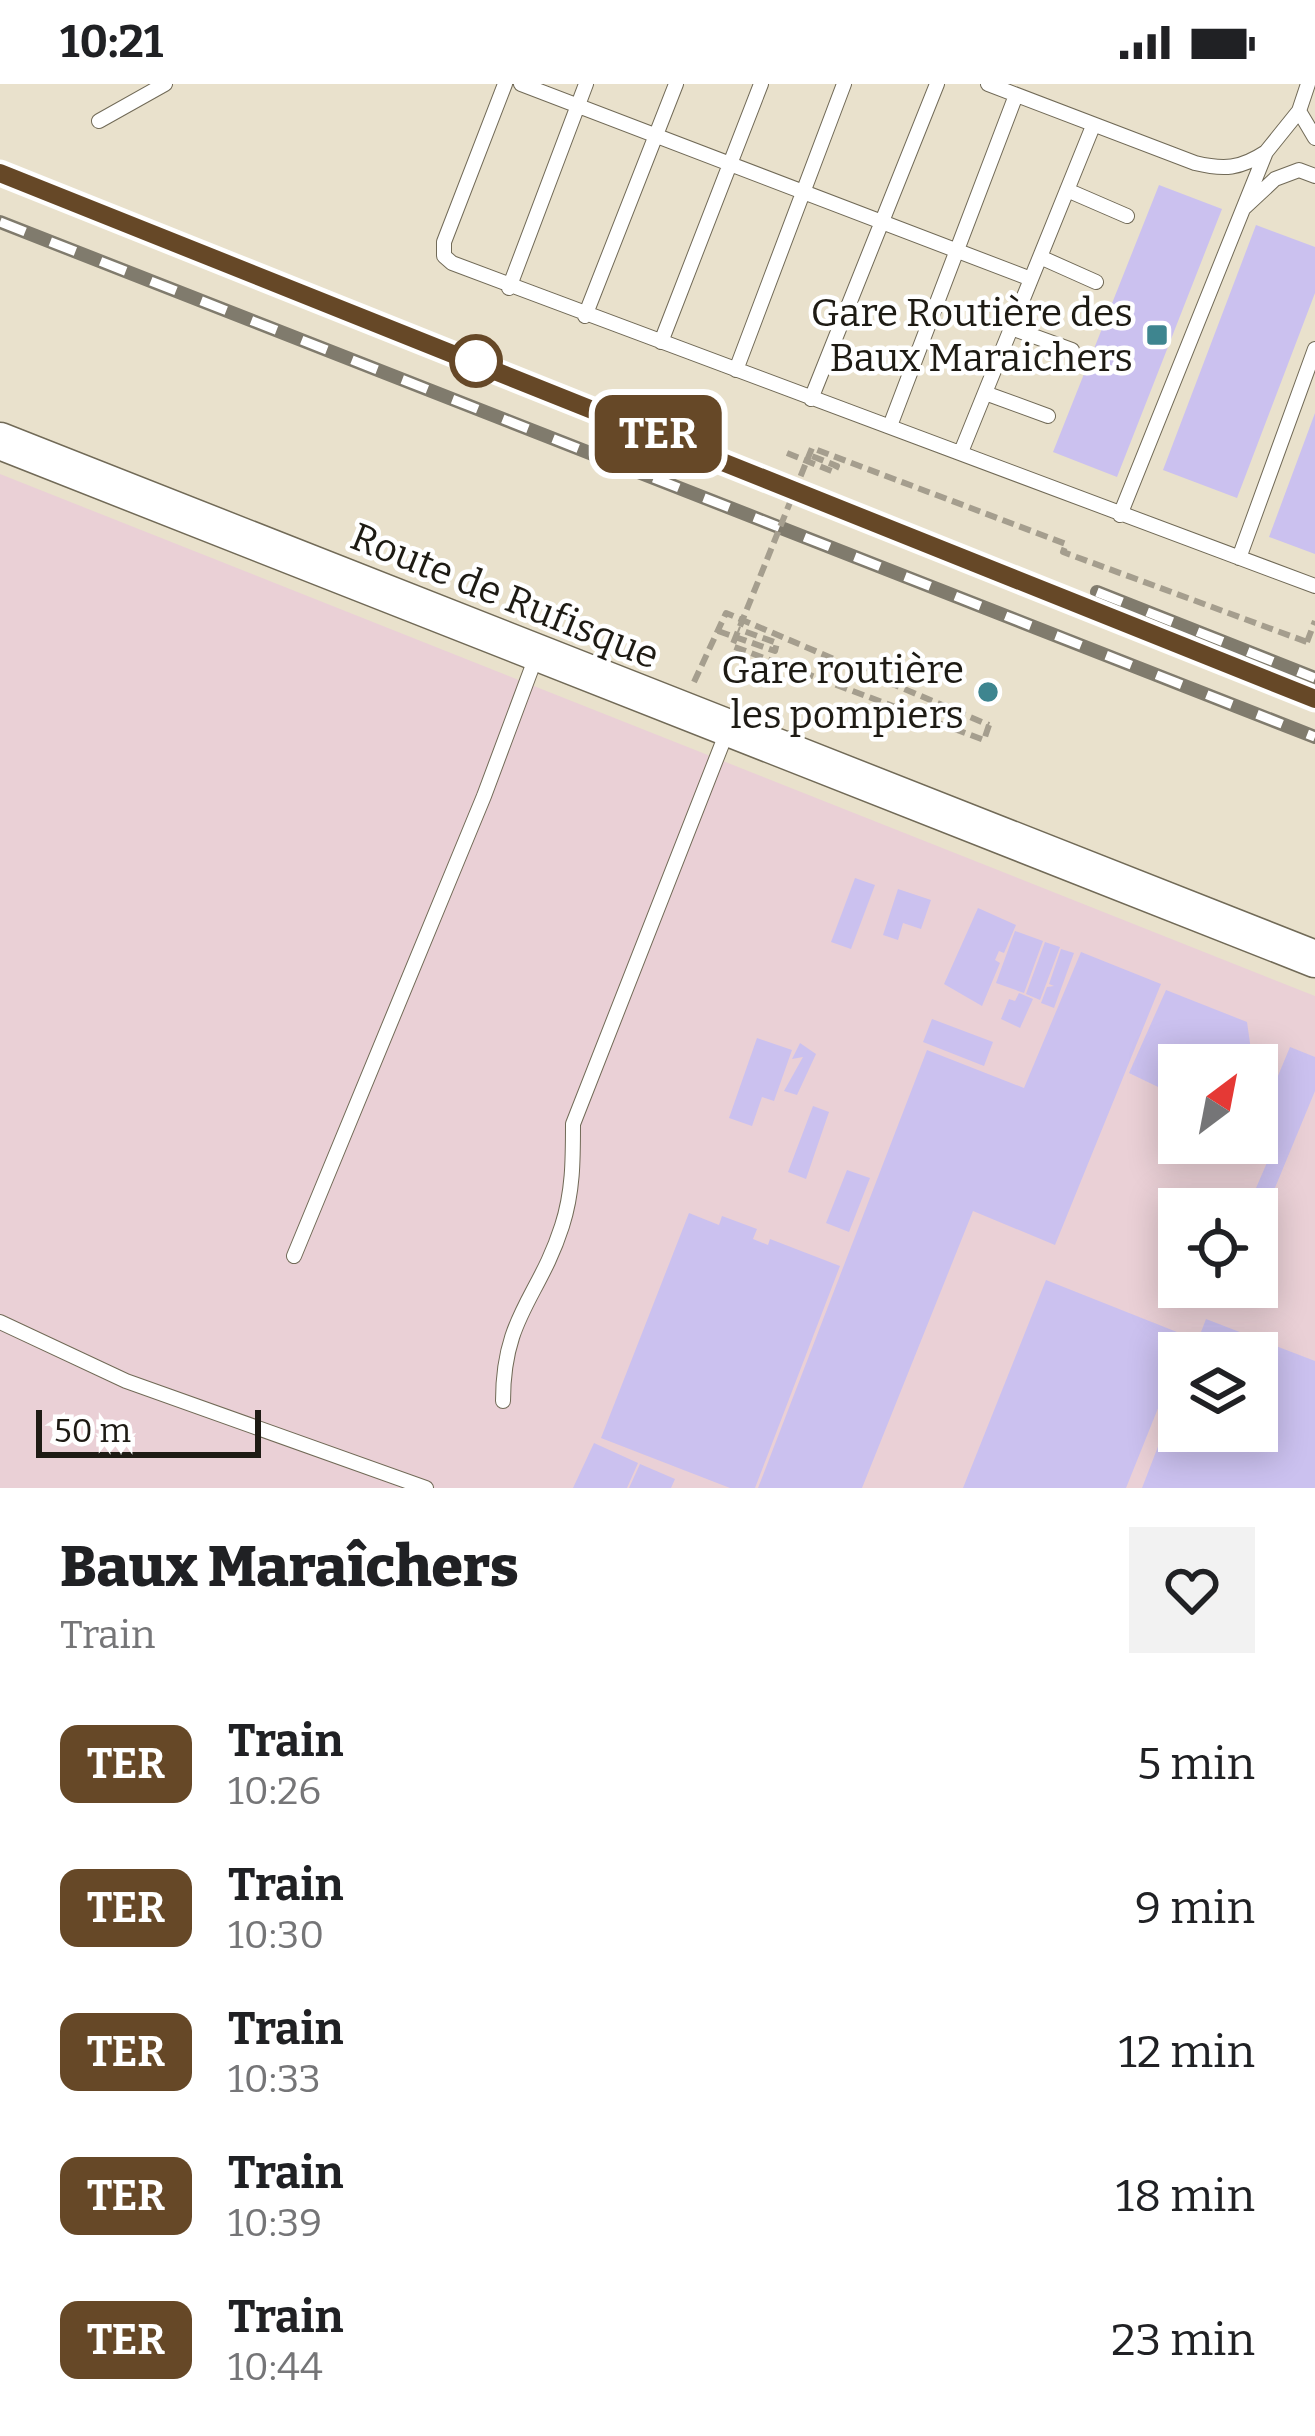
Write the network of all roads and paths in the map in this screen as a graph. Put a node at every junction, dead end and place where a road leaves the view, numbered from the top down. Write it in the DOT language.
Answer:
graph roads {
  1 [pos="165,84"];
  2 [pos="505,84"];
  3 [pos="521,84"];
  4 [pos="586,84"];
  5 [pos="676,84"];
  6 [pos="761,84"];
  7 [pos="844,84"];
  8 [pos="937,84"];
  9 [pos="988,84"];
  10 [pos="1308,84"];
  11 [pos="1016,95"];
  12 [pos="578,105"];
  13 [pos="1299,111"];
  14 [pos="99,121"];
  15 [pos="1093,126"];
  16 [pos="656,135"];
  17 [pos="1315,138"];
  18 [pos="1266,152"];
  19 [pos="730,164"];
  20 [pos="1315,176"];
  21 [pos="1067,190"];
  22 [pos="803,193"];
  23 [pos="1240,212"];
  24 [pos="1127,216"];
  25 [pos="883,221"];
  26 [pos="956,250"];
  27 [pos="1040,257"];
  28 [pos="1031,279"];
  29 [pos="1096,282"];
  30 [pos="508,288"];
  31 [pos="585,316"];
  32 [pos="1011,328"];
  33 [pos="661,342"];
  34 [pos="1315,349"];
  35 [pos="1072,350"];
  36 [pos="736,370"];
  37 [pos="985,393"];
  38 [pos="811,399"];
  39 [pos="1048,416"];
  40 [pos="890,426"];
  41 [pos="0,441"];
  42 [pos="961,452"];
  43 [pos="787,453"];
  44 [pos="809,455"];
  45 [pos="1120,514"];
  46 [pos="1239,558"];
  47 [pos="1315,586"];
  48 [pos="1315,621"];
  49 [pos="738,629"];
  50 [pos="718,631"];
  51 [pos="537,654"];
  52 [pos="680,710"];
  53 [pos="728,729"];
  54 [pos="1315,959"];
  55 [pos="294,1256"];
  56 [pos="0,1322"];
  57 [pos="502,1401"];
  58 [pos="426,1488"];
  1 -- 14 [label="lane"];
  2 -- 30 [label="lane"];
  3 -- 12 [label="lane"];
  4 -- 12 [label="lane"];
  5 -- 16 [label="lane"];
  6 -- 19 [label="lane"];
  7 -- 22 [label="lane"];
  8 -- 25 [label="lane"];
  9 -- 11 [label="lane"];
  10 -- 13 [label="lane"];
  11 -- 15 [label="lane"];
  11 -- 26 [label="lane"];
  12 -- 16 [label="lane"];
  12 -- 30 [label="lane"];
  13 -- 17 [label="lane"];
  13 -- 18 [label="lane"];
  15 -- 18 [label="lane"];
  15 -- 21 [label="lane"];
  16 -- 19 [label="lane"];
  16 -- 31 [label="lane"];
  18 -- 23 [label="lane"];
  19 -- 22 [label="lane"];
  19 -- 33 [label="lane"];
  20 -- 23 [label="lane"];
  21 -- 24 [label="lane"];
  21 -- 27 [label="lane"];
  22 -- 25 [label="lane"];
  22 -- 36 [label="lane"];
  23 -- 45 [label="lane"];
  25 -- 26 [label="lane"];
  25 -- 38 [label="lane"];
  26 -- 28 [label="lane"];
  26 -- 40 [label="lane"];
  27 -- 28 [label="lane"];
  27 -- 29 [label="lane"];
  28 -- 32 [label="lane"];
  30 -- 31 [label="lane"];
  31 -- 33 [label="lane"];
  32 -- 35 [label="lane"];
  32 -- 37 [label="lane"];
  33 -- 36 [label="lane"];
  34 -- 46 [label="lane"];
  36 -- 38 [label="lane"];
  37 -- 39 [label="lane"];
  37 -- 42 [label="lane"];
  38 -- 40 [label="lane"];
  40 -- 42 [label="lane"];
  41 -- 51 [label="main road, Route de Rufisque"];
  42 -- 45 [label="lane"];
  43 -- 44 [label="path"];
  44 -- 48 [label="path, bridge"];
  44 -- 49 [label="path, bridge"];
  45 -- 46 [label="lane"];
  46 -- 47 [label="lane"];
  49 -- 50 [label="path"];
  49 -- 50 [label="path, bridge"];
  50 -- 52 [label="path"];
  51 -- 52 [label="main road, Route de Rufisque"];
  51 -- 55 [label="lane"];
  52 -- 53 [label="main road, Route de Rufisque"];
  53 -- 54 [label="main road, Route de Rufisque"];
  53 -- 57 [label="lane"];
  56 -- 58 [label="lane"];
}
